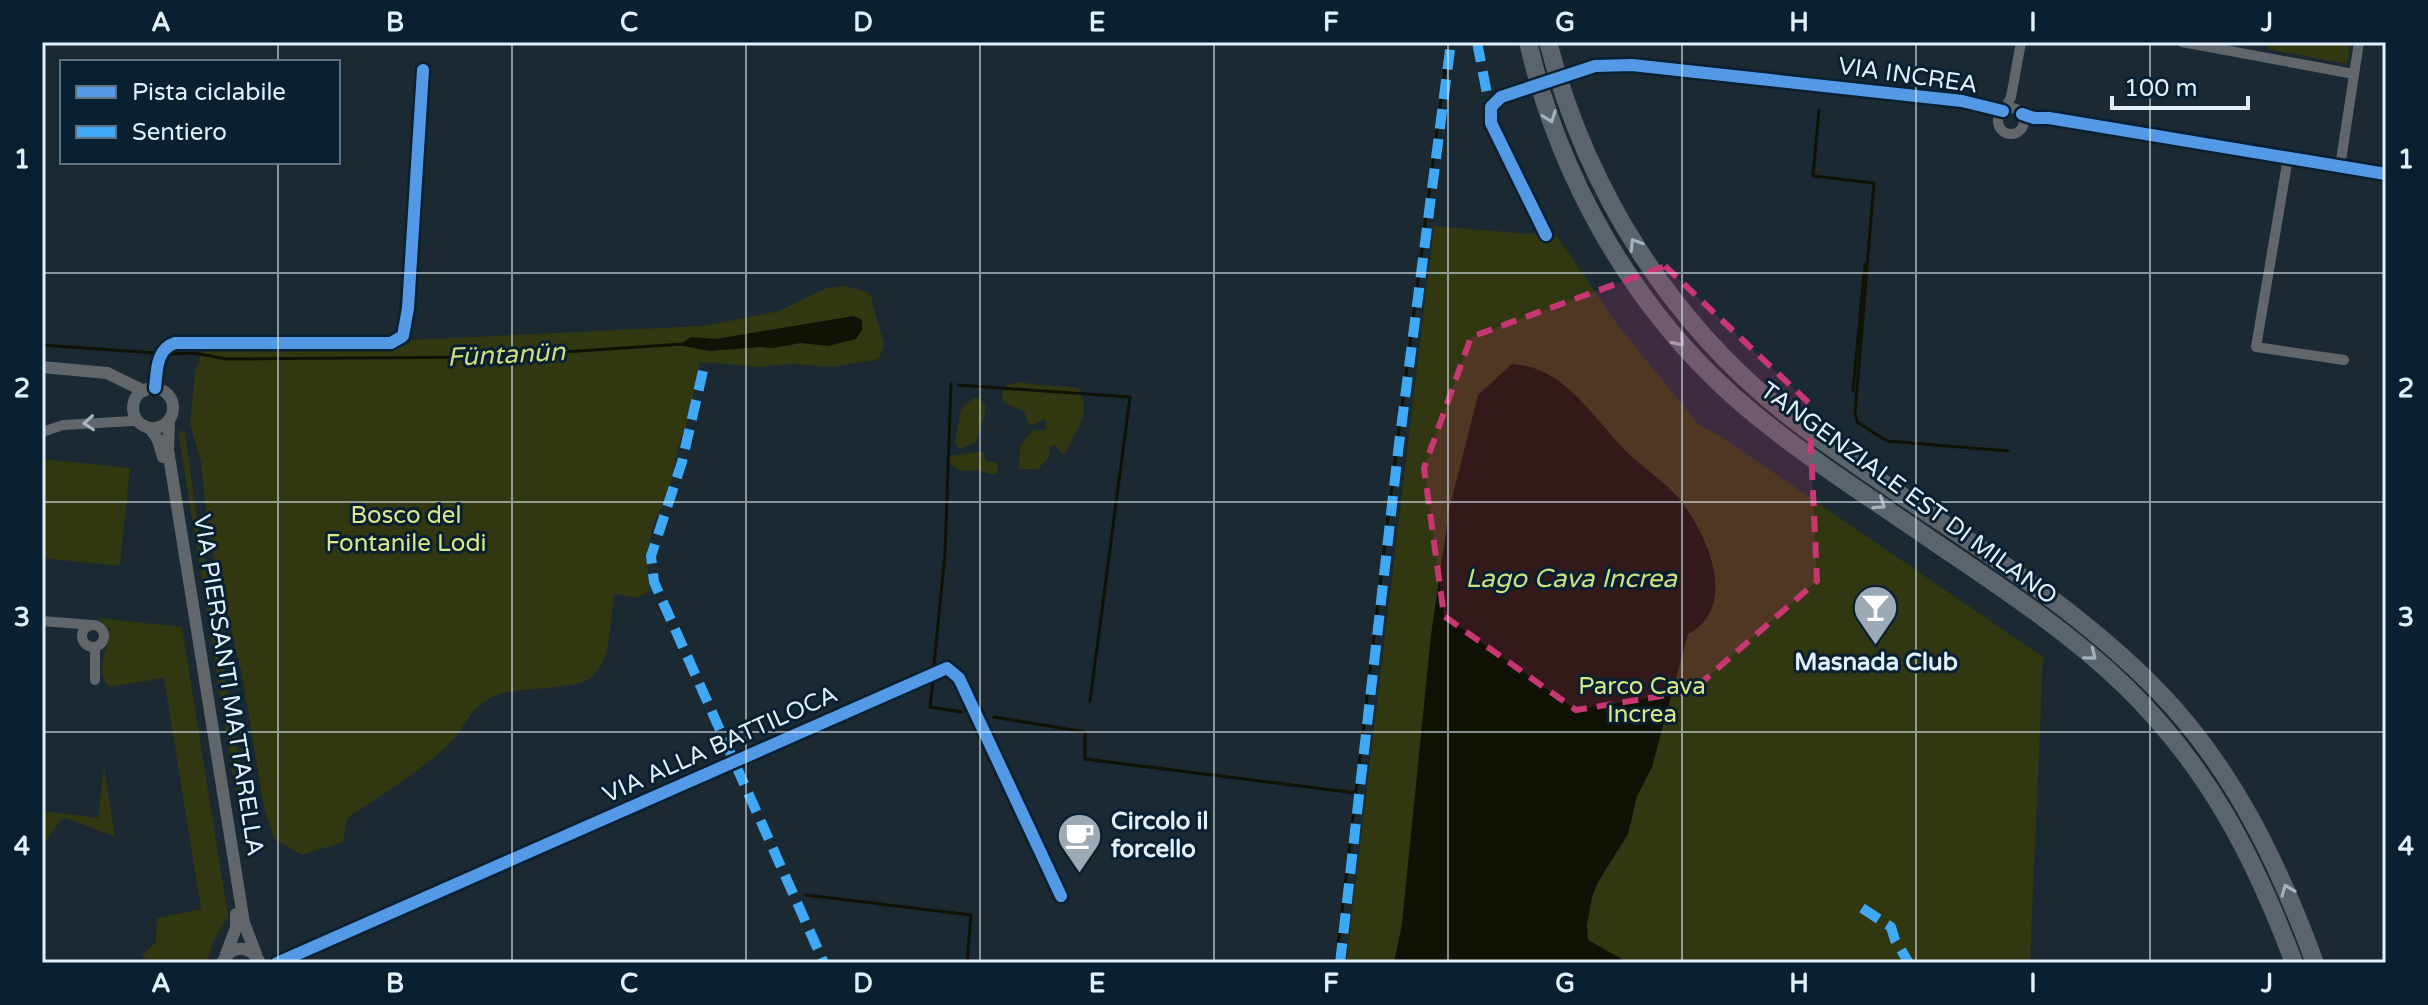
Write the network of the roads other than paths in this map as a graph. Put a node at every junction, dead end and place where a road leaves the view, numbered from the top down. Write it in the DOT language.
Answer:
graph roads {
  1 [pos="1528,42"];
  2 [pos="1548,42"];
  3 [pos="2021,42"];
  4 [pos="2182,42"];
  5 [pos="2254,42"];
  6 [pos="2359,42"];
  7 [pos="2250,54"];
  8 [pos="423,70"];
  9 [pos="2354,74"];
  10 [pos="2011,97"];
  11 [pos="2000,110"];
  12 [pos="2021,116"];
  13 [pos="2288,158"];
  14 [pos="2340,167"];
  15 [pos="2386,174"];
  16 [pos="1546,235"];
  17 [pos="2344,360"];
  18 [pos="42,367"];
  19 [pos="42,373"];
  20 [pos="150,390"];
  21 [pos="135,401"];
  22 [pos="136,418"];
  23 [pos="169,421"];
  24 [pos="150,428"];
  25 [pos="42,432"];
  26 [pos="42,621"];
  27 [pos="73,624"];
  28 [pos="92,625"];
  29 [pos="82,633"];
  30 [pos="95,647"];
  31 [pos="95,680"];
  32 [pos="1061,896"];
  33 [pos="258,958"];
  34 [pos="224,959"];
  35 [pos="279,961"];
  36 [pos="2294,963"];
  37 [pos="2315,963"];
  1 -- 36 [label="highway, TANGENZIALE EST DI MILANO, one-way"];
  37 -- 2 [label="highway, TANGENZIALE EST DI MILANO, one-way"];
  3 -- 10 [label="street"];
  4 -- 7 [label="street"];
  5 -- 7 [label="street"];
  6 -- 9 [label="street"];
  7 -- 9 [label="street"];
  8 -- 20 [label="street"];
  9 -- 14 [label="street"];
  10 -- 11 [label="street"];
  10 -- 12 [label="street"];
  11 -- 12 [label="street, VIA INCREA"];
  11 -- 12 [label="street, VIA INCREA"];
  11 -- 16 [label="street, VIA INCREA, bridge"];
  12 -- 13 [label="street, VIA INCREA"];
  13 -- 14 [label="street, VIA INCREA"];
  13 -- 17 [label="street"];
  14 -- 15 [label="street, VIA INCREA"];
  18 -- 20 [label="street"];
  19 -- 21 [label="street"];
  20 -- 21 [label="street"];
  20 -- 23 [label="street"];
  21 -- 22 [label="street"];
  22 -- 24 [label="street"];
  22 -- 25 [label="street, one-way"];
  23 -- 24 [label="street"];
  23 -- 33 [label="street, VIA PIERSANTI MATTARELLA"];
  24 -- 34 [label="street, VIA PIERSANTI MATTARELLA"];
  26 -- 27 [label="street"];
  27 -- 28 [label="street"];
  27 -- 29 [label="street"];
  28 -- 29 [label="street"];
  28 -- 30 [label="street"];
  29 -- 30 [label="street"];
  30 -- 31 [label="street"];
  32 -- 35 [label="street, VIA ALLA BATTILOCA"];
  33 -- 34 [label="street"];
  33 -- 35 [label="street, VIA ALLA BATTILOCA"];
}
